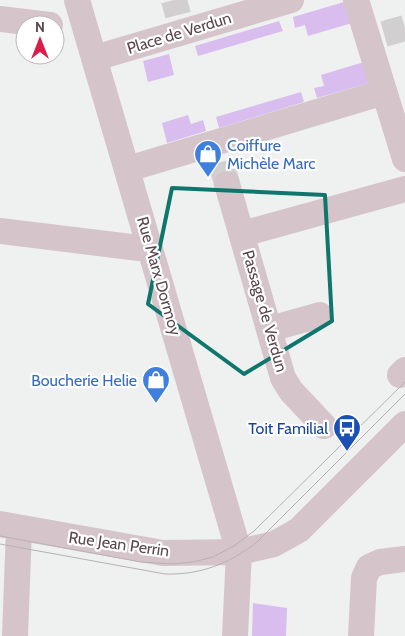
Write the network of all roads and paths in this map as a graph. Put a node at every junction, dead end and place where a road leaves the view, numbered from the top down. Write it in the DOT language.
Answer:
graph roads {
  1 [pos="77,0"];
  2 [pos="291,0"];
  3 [pos="356,0"];
  4 [pos="0,19"];
  5 [pos="15,21"];
  6 [pos="85,26"];
  7 [pos="65,28"];
  8 [pos="95,58"];
  9 [pos="384,92"];
  10 [pos="405,160"];
  11 [pos="221,163"];
  12 [pos="128,169"];
  13 [pos="405,189"];
  14 [pos="0,231"];
  15 [pos="242,234"];
  16 [pos="149,246"];
  17 [pos="320,315"];
  18 [pos="270,329"];
  19 [pos="405,424"];
  20 [pos="324,426"];
  21 [pos="9,526"];
  22 [pos="239,552"];
  23 [pos="405,559"];
  24 [pos="15,636"];
  25 [pos="235,636"];
  26 [pos="361,636"];
  1 -- 6 [label="street, Rue Marx Dormoy"];
  2 -- 8 [label="street, Place de Verdun"];
  3 -- 9 [label="street"];
  4 -- 5 [label="street"];
  6 -- 7 [label="street"];
  6 -- 8 [label="street, Rue Marx Dormoy"];
  8 -- 12 [label="street, Rue Marx Dormoy"];
  9 -- 10 [label="street"];
  9 -- 11 [label="street"];
  11 -- 12 [label="street"];
  11 -- 15 [label="street, Passage de Verdun"];
  12 -- 16 [label="street, Rue Marx Dormoy"];
  13 -- 15 [label="street"];
  14 -- 16 [label="street"];
  15 -- 18 [label="street, Passage de Verdun"];
  16 -- 22 [label="street, Rue Marx Dormoy"];
  17 -- 18 [label="street"];
  18 -- 20 [label="street, Passage de Verdun"];
  19 -- 22 [label="street, Rue Jean Perrin"];
  21 -- 22 [label="street, Rue Jean Perrin"];
  21 -- 24 [label="street"];
  22 -- 25 [label="street, Rue Marx Dormoy"];
  23 -- 26 [label="street"];
}
